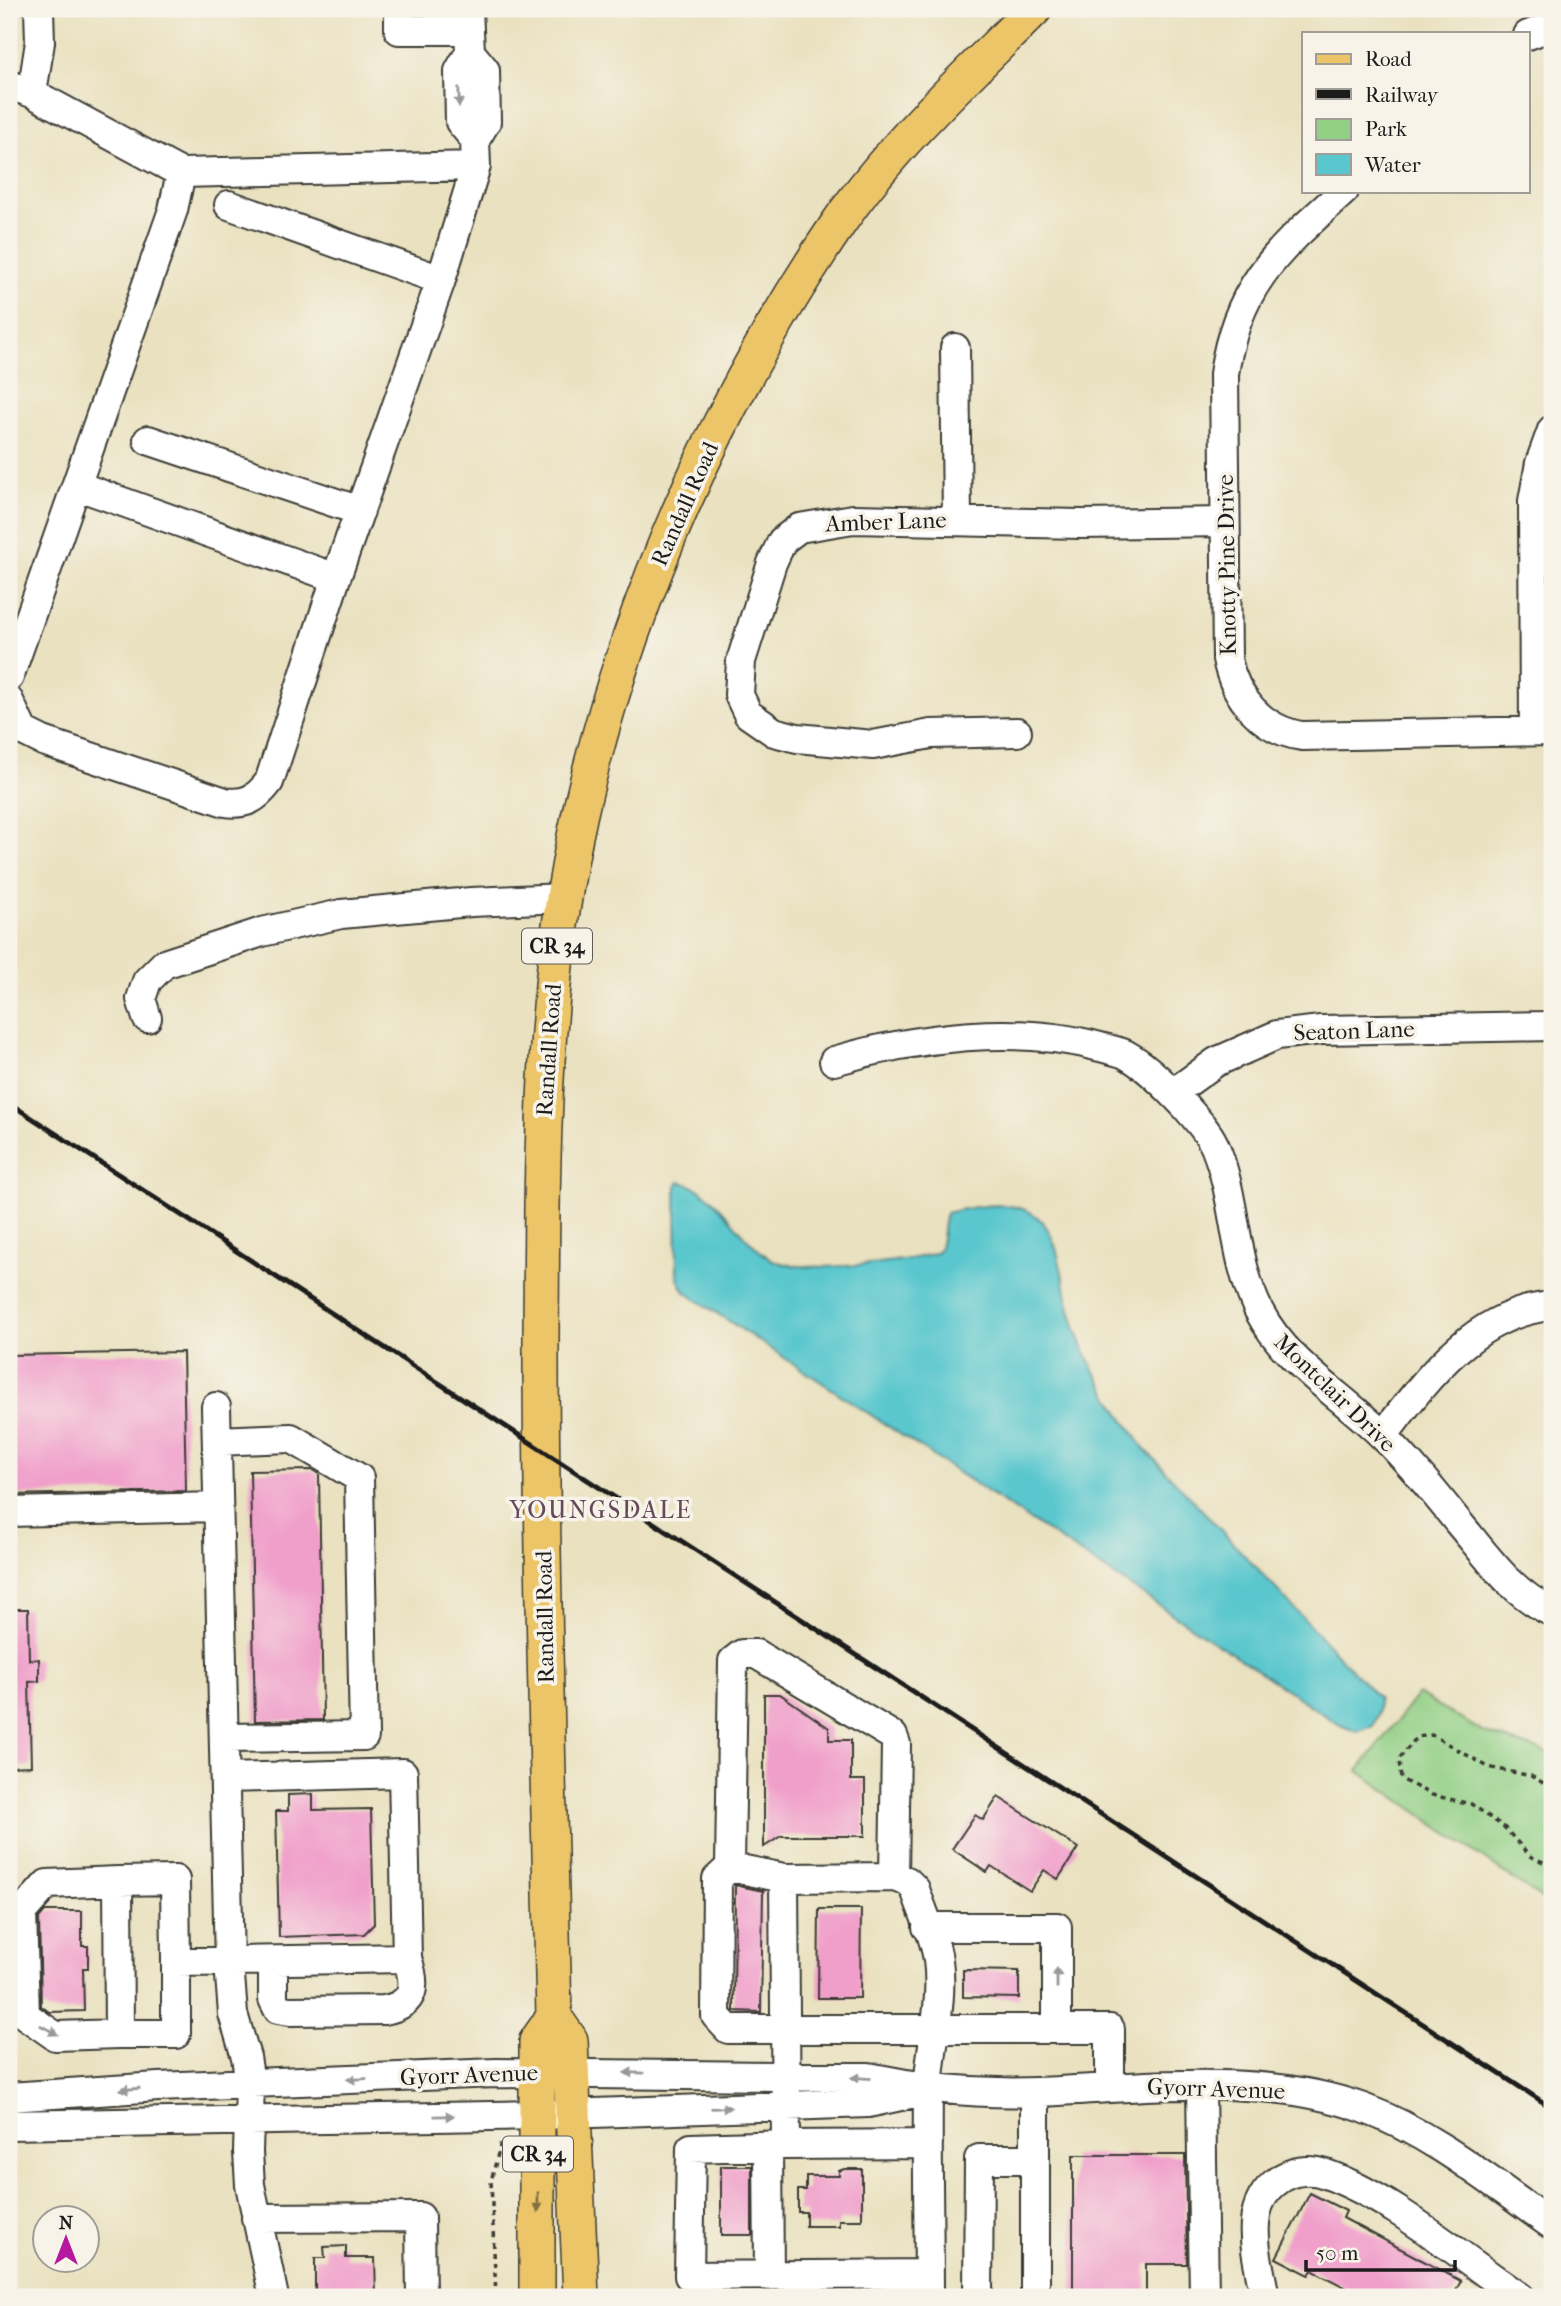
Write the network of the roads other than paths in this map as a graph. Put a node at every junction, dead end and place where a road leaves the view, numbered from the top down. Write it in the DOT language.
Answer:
graph roads {
  1 [pos="39,9"];
  2 [pos="399,9"];
  3 [pos="1034,9"];
  4 [pos="1552,26"];
  5 [pos="469,30"];
  6 [pos="1530,34"];
  7 [pos="20,89"];
  8 [pos="475,153"];
  9 [pos="264,171"];
  10 [pos="181,173"];
  11 [pos="1343,192"];
  12 [pos="441,280"];
  13 [pos="955,348"];
  14 [pos="1552,429"];
  15 [pos="148,440"];
  16 [pos="78,486"];
  17 [pos="360,511"];
  18 [pos="957,520"];
  19 [pos="1225,522"];
  20 [pos="336,578"];
  21 [pos="9,677"];
  22 [pos="9,701"];
  23 [pos="1543,731"];
  24 [pos="1017,732"];
  25 [pos="564,898"];
  26 [pos="147,1018"];
  27 [pos="1552,1026"];
  28 [pos="834,1061"];
  29 [pos="1173,1093"];
  30 [pos="1552,1306"];
  31 [pos="216,1407"];
  32 [pos="1383,1436"];
  33 [pos="217,1441"];
  34 [pos="218,1507"];
  35 [pos="9,1512"];
  36 [pos="1552,1612"];
  37 [pos="224,1738"];
  38 [pos="225,1777"];
  39 [pos="730,1867"];
  40 [pos="894,1877"];
  41 [pos="784,1878"];
  42 [pos="118,1881"];
  43 [pos="927,1927"];
  44 [pos="407,1958"];
  45 [pos="274,1961"];
  46 [pos="176,1962"];
  47 [pos="229,1963"];
  48 [pos="554,2017"];
  49 [pos="937,2029"];
  50 [pos="1057,2029"];
  51 [pos="784,2030"];
  52 [pos="119,2034"];
  53 [pos="538,2073"];
  54 [pos="573,2073"];
  55 [pos="785,2076"];
  56 [pos="250,2083"];
  57 [pos="1110,2087"];
  58 [pos="1201,2087"];
  59 [pos="928,2090"];
  60 [pos="1035,2092"];
  61 [pos="9,2097"];
  62 [pos="786,2106"];
  63 [pos="573,2113"];
  64 [pos="539,2115"];
  65 [pos="250,2120"];
  66 [pos="9,2125"];
  67 [pos="928,2144"];
  68 [pos="777,2146"];
  69 [pos="1035,2159"];
  70 [pos="256,2218"];
  71 [pos="1552,2225"];
  72 [pos="769,2276"];
  73 [pos="929,2286"];
  74 [pos="274,2297"];
  75 [pos="421,2297"];
  76 [pos="537,2297"];
  77 [pos="582,2297"];
  78 [pos="978,2297"];
  79 [pos="1035,2297"];
  80 [pos="1204,2297"];
  81 [pos="1265,2297"];
  82 [pos="1520,2297"];
  1 -- 7 [label="street"];
  2 -- 5 [label="street"];
  3 -- 25 [label="main road, Randall Road / CR 34"];
  4 -- 6 [label="street"];
  5 -- 8 [label="street"];
  7 -- 10 [label="street"];
  8 -- 9 [label="street"];
  8 -- 12 [label="street"];
  9 -- 10 [label="street"];
  9 -- 12 [label="street"];
  10 -- 16 [label="street"];
  11 -- 19 [label="street, Knotty Pine Drive"];
  12 -- 17 [label="street"];
  13 -- 18 [label="street"];
  14 -- 23 [label="street"];
  15 -- 17 [label="street"];
  16 -- 20 [label="street"];
  16 -- 21 [label="street"];
  17 -- 20 [label="street"];
  18 -- 19 [label="street, Amber Lane"];
  18 -- 24 [label="street, Amber Lane"];
  19 -- 23 [label="street, Knotty Pine Drive"];
  20 -- 22 [label="street"];
  25 -- 26 [label="street"];
  25 -- 48 [label="main road, Randall Road / CR 34"];
  27 -- 29 [label="street, Seaton Lane"];
  28 -- 29 [label="street, Montclair Drive"];
  29 -- 32 [label="street, Montclair Drive"];
  30 -- 32 [label="street"];
  31 -- 33 [label="street"];
  32 -- 36 [label="street, Montclair Drive"];
  33 -- 34 [label="street"];
  33 -- 37 [label="street"];
  34 -- 35 [label="street"];
  34 -- 37 [label="street"];
  37 -- 38 [label="street"];
  38 -- 44 [label="street"];
  38 -- 47 [label="street"];
  39 -- 40 [label="street"];
  39 -- 41 [label="street"];
  39 -- 51 [label="street"];
  40 -- 41 [label="street"];
  40 -- 43 [label="street"];
  41 -- 51 [label="street"];
  42 -- 46 [label="street"];
  42 -- 52 [label="street"];
  42 -- 52 [label="street, one-way"];
  43 -- 49 [label="street"];
  50 -- 43 [label="street, one-way"];
  44 -- 45 [label="street"];
  44 -- 45 [label="street"];
  45 -- 47 [label="street"];
  46 -- 47 [label="street"];
  46 -- 52 [label="street"];
  47 -- 56 [label="street"];
  48 -- 53 [label="main road, CR 34"];
  48 -- 54 [label="main road, Randall Road / CR 34"];
  49 -- 50 [label="street"];
  49 -- 51 [label="street"];
  49 -- 59 [label="street"];
  50 -- 57 [label="street"];
  51 -- 55 [label="street"];
  53 -- 54 [label="street, Gyorr Avenue"];
  53 -- 56 [label="street, Gyorr Avenue, one-way"];
  53 -- 64 [label="main road, CR 34"];
  55 -- 54 [label="street, Gyorr Avenue, one-way"];
  54 -- 63 [label="main road, Randall Road / CR 34"];
  59 -- 55 [label="street, Gyorr Avenue, one-way"];
  55 -- 62 [label="street"];
  56 -- 61 [label="street, Gyorr Avenue, one-way"];
  56 -- 65 [label="street"];
  57 -- 58 [label="street, Gyorr Avenue"];
  57 -- 60 [label="street, Gyorr Avenue"];
  58 -- 71 [label="street, Gyorr Avenue"];
  58 -- 80 [label="street"];
  59 -- 60 [label="street, Gyorr Avenue"];
  59 -- 62 [label="street, Gyorr Avenue"];
  59 -- 67 [label="street"];
  60 -- 69 [label="street"];
  63 -- 62 [label="street, Gyorr Avenue, one-way"];
  62 -- 68 [label="street"];
  63 -- 64 [label="street, Gyorr Avenue"];
  63 -- 77 [label="main road, Randall Road / CR 34"];
  65 -- 64 [label="street, Gyorr Avenue, one-way"];
  64 -- 76 [label="main road, CR 34, one-way"];
  65 -- 66 [label="street, Gyorr Avenue"];
  65 -- 70 [label="street"];
  67 -- 68 [label="street"];
  67 -- 73 [label="street"];
  68 -- 72 [label="street"];
  68 -- 72 [label="street"];
  69 -- 78 [label="street"];
  69 -- 79 [label="street"];
  70 -- 74 [label="street"];
  70 -- 75 [label="street"];
  72 -- 73 [label="street"];
  81 -- 82 [label="street"];
}
